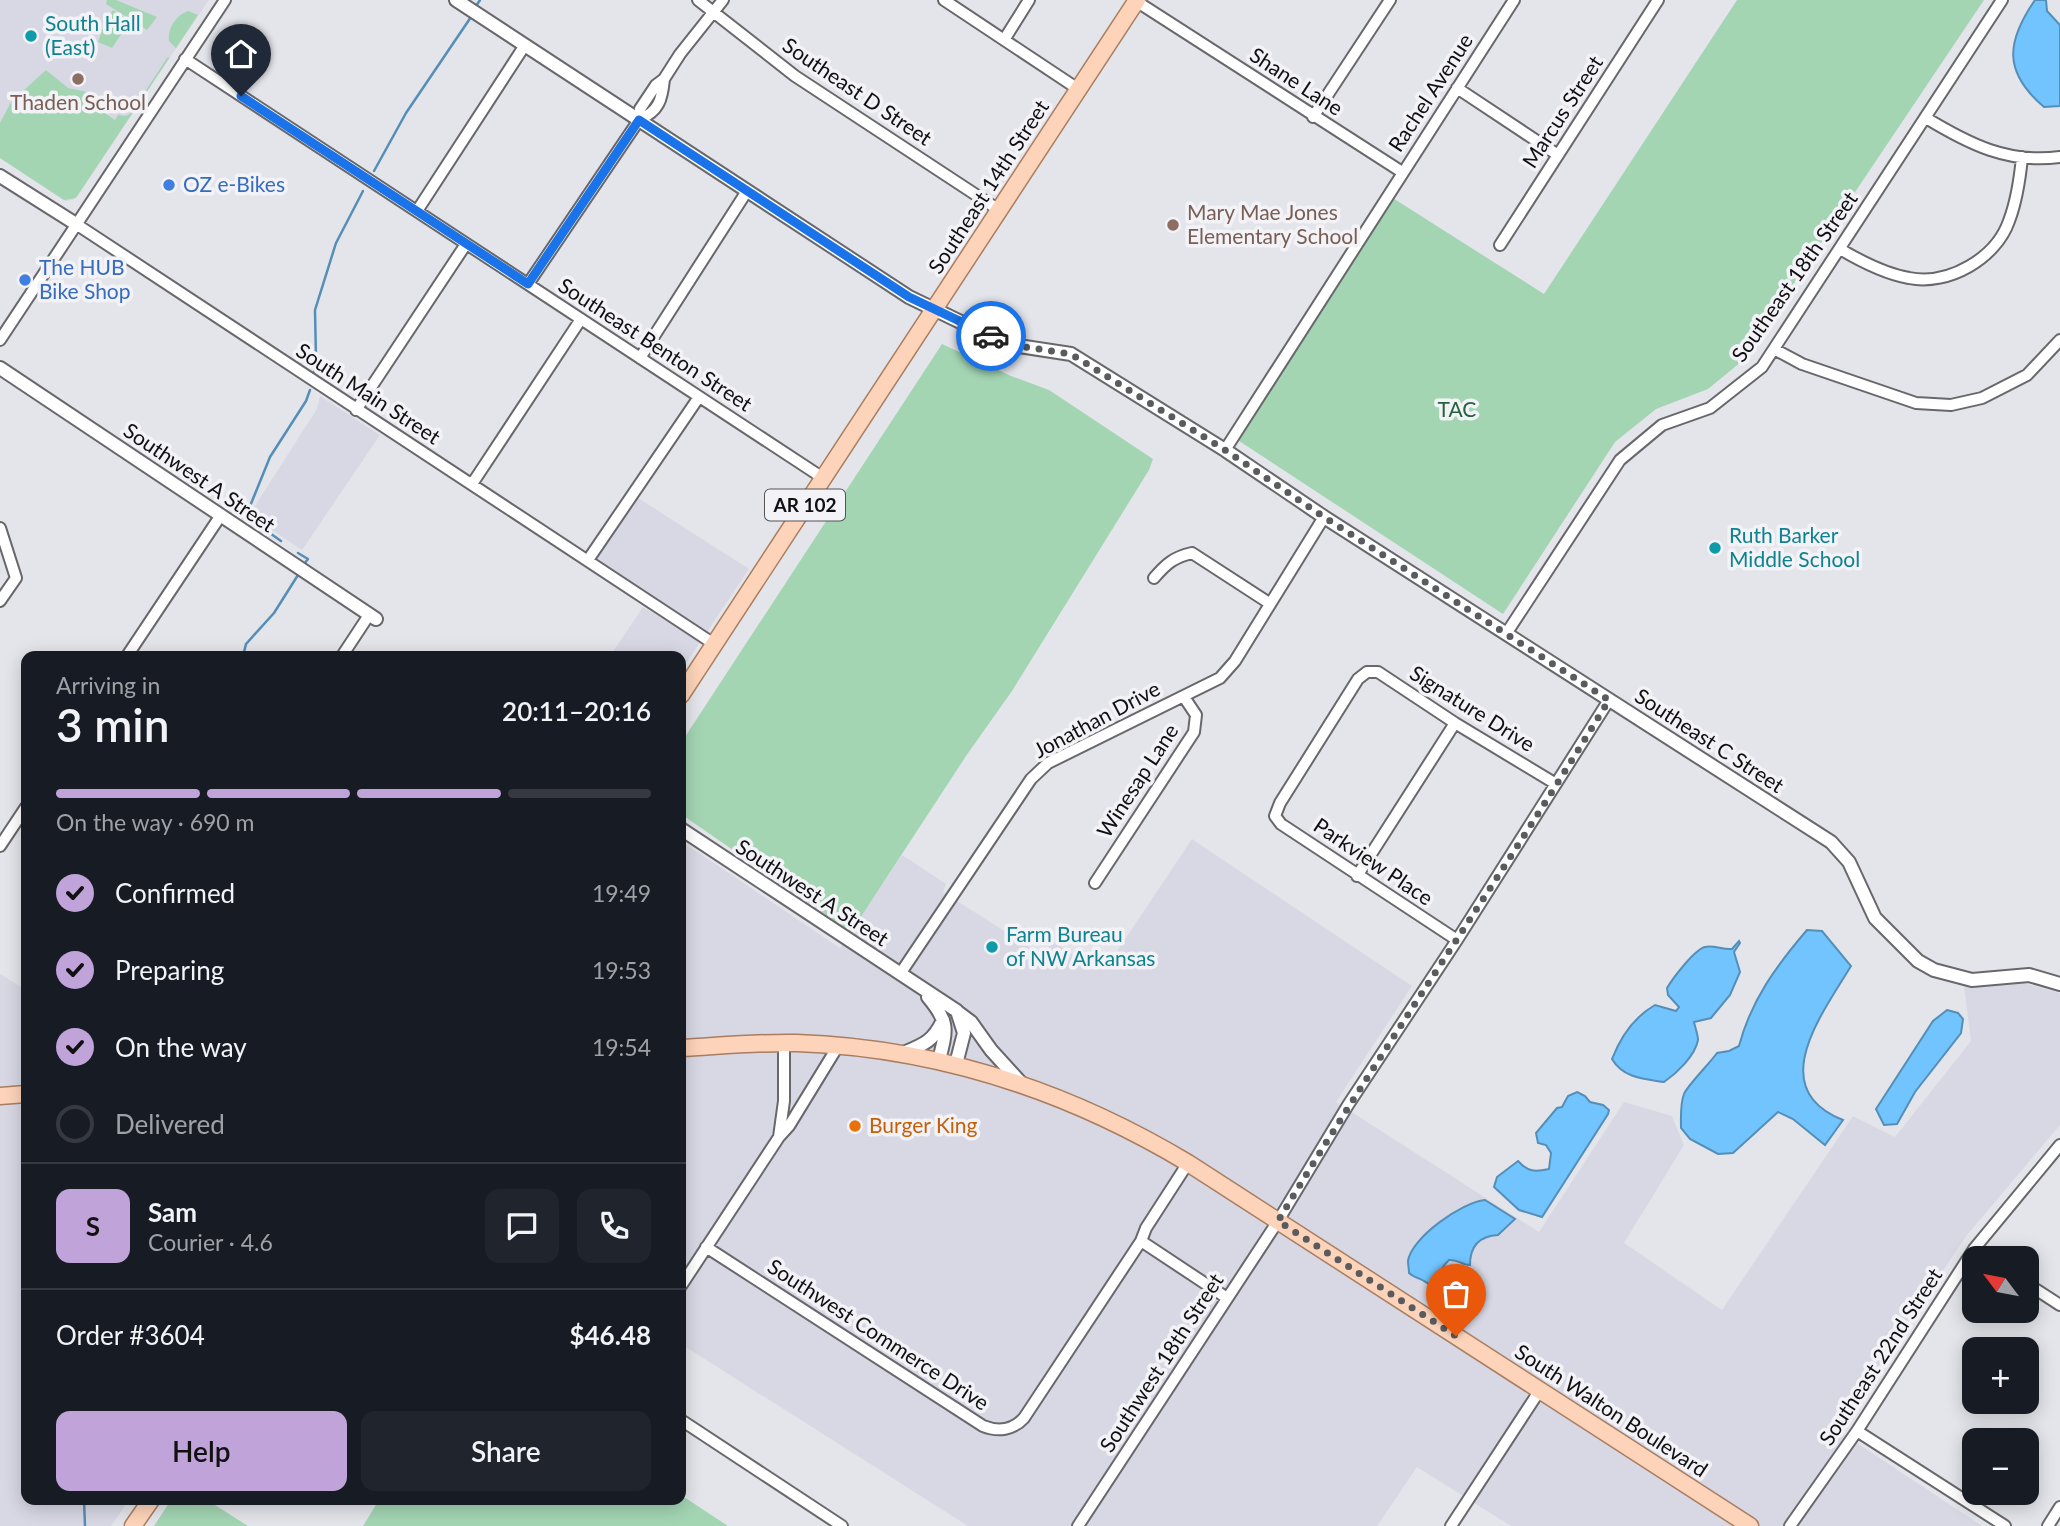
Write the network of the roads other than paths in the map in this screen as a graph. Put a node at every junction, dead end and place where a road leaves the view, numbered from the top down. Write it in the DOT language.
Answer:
graph roads {
  1 [pos="225,0"];
  2 [pos="456,0"];
  3 [pos="698,0"];
  4 [pos="723,0"];
  5 [pos="944,0"];
  6 [pos="1029,0"];
  7 [pos="1390,0"];
  8 [pos="1514,0"];
  9 [pos="1658,0"];
  10 [pos="2003,0"];
  11 [pos="1137,1"];
  12 [pos="712,13"];
  13 [pos="1004,40"];
  14 [pos="525,45"];
  15 [pos="185,59"];
  16 [pos="1457,88"];
  17 [pos="1078,89"];
  18 [pos="1313,117"];
  19 [pos="1926,118"];
  20 [pos="639,120"];
  21 [pos="1558,155"];
  22 [pos="2022,157"];
  23 [pos="2060,157"];
  24 [pos="1402,172"];
  25 [pos="0,176"];
  26 [pos="747,191"];
  27 [pos="999,209"];
  28 [pos="416,211"];
  29 [pos="76,224"];
  30 [pos="466,244"];
  31 [pos="1500,245"];
  32 [pos="1840,249"];
  33 [pos="528,284"];
  34 [pos="934,308"];
  35 [pos="581,319"];
  36 [pos="0,340"];
  37 [pos="2060,340"];
  38 [pos="1774,349"];
  39 [pos="640,358"];
  40 [pos="0,368"];
  41 [pos="699,397"];
  42 [pos="356,410"];
  43 [pos="1225,450"];
  44 [pos="823,478"];
  45 [pos="472,484"];
  46 [pos="221,515"];
  47 [pos="1324,517"];
  48 [pos="0,528"];
  49 [pos="588,560"];
  50 [pos="1154,578"];
  51 [pos="0,601"];
  52 [pos="1269,603"];
  53 [pos="373,617"];
  54 [pos="1506,634"];
  55 [pos="715,643"];
  56 [pos="130,651"];
  57 [pos="346,651"];
  58 [pos="686,687"];
  59 [pos="1184,697"];
  60 [pos="1609,700"];
  61 [pos="1455,723"];
  62 [pos="1556,784"];
  63 [pos="1277,812"];
  64 [pos="21,814"];
  65 [pos="686,832"];
  66 [pos="0,846"];
  67 [pos="1357,876"];
  68 [pos="1095,883"];
  69 [pos="1457,940"];
  70 [pos="900,974"];
  71 [pos="2060,984"];
  72 [pos="922,988"];
  73 [pos="957,1011"];
  74 [pos="944,1020"];
  75 [pos="784,1043"];
  76 [pos="838,1046"];
  77 [pos="686,1048"];
  78 [pos="901,1054"];
  79 [pos="939,1060"];
  80 [pos="956,1065"];
  81 [pos="1021,1083"];
  82 [pos="21,1094"];
  83 [pos="0,1096"];
  84 [pos="779,1137"];
  85 [pos="2060,1145"];
  86 [pos="1188,1163"];
  87 [pos="1278,1221"];
  88 [pos="1141,1241"];
  89 [pos="1977,1246"];
  90 [pos="706,1247"];
  91 [pos="1962,1269"];
  92 [pos="686,1278"];
  93 [pos="2039,1291"];
  94 [pos="1227,1298"];
  95 [pos="2060,1305"];
  96 [pos="1540,1390"];
  97 [pos="686,1423"];
  98 [pos="1857,1431"];
  99 [pos="148,1505"];
  100 [pos="2060,1507"];
  101 [pos="133,1526"];
  102 [pos="842,1526"];
  103 [pos="1078,1526"];
  104 [pos="1451,1526"];
  105 [pos="1750,1526"];
  106 [pos="1790,1526"];
  107 [pos="2005,1526"];
  108 [pos="2048,1526"];
  1 -- 15 [label="street"];
  2 -- 14 [label="street, Southeast C Street"];
  3 -- 12 [label="street, Southeast D Street"];
  4 -- 12 [label="street"];
  5 -- 13 [label="street"];
  6 -- 13 [label="street"];
  7 -- 18 [label="street"];
  8 -- 16 [label="street, Rachel Avenue"];
  9 -- 21 [label="street, Marcus Street"];
  10 -- 19 [label="street, Southeast 18th Street"];
  11 -- 17 [label="main road, Southeast 14th Street / AR 102"];
  11 -- 18 [label="street, Shane Lane"];
  12 -- 20 [label="street"];
  12 -- 27 [label="street, Southeast D Street"];
  13 -- 17 [label="street"];
  14 -- 20 [label="street, Southeast C Street"];
  14 -- 28 [label="street"];
  15 -- 28 [label="street, Southeast Benton Street"];
  15 -- 29 [label="street"];
  16 -- 21 [label="street"];
  16 -- 24 [label="street, Rachel Avenue"];
  17 -- 27 [label="main road, Southeast 14th Street / AR 102"];
  18 -- 24 [label="street, Shane Lane"];
  19 -- 22 [label="street"];
  19 -- 32 [label="street, Southeast 18th Street"];
  20 -- 26 [label="street, Southeast C Street"];
  20 -- 33 [label="street"];
  21 -- 31 [label="street, Marcus Street"];
  22 -- 23 [label="street"];
  22 -- 32 [label="street"];
  24 -- 43 [label="street, Rachel Avenue"];
  25 -- 29 [label="street, South Main Street"];
  26 -- 34 [label="street, Southeast C Street"];
  26 -- 39 [label="street"];
  27 -- 34 [label="main road, Southeast 14th Street / AR 102"];
  28 -- 30 [label="street, Southeast Benton Street"];
  29 -- 36 [label="street"];
  29 -- 42 [label="street, South Main Street"];
  30 -- 33 [label="street, Southeast Benton Street"];
  30 -- 42 [label="street"];
  32 -- 38 [label="street, Southeast 18th Street"];
  33 -- 35 [label="street, Southeast Benton Street"];
  34 -- 43 [label="street, Southeast C Street"];
  34 -- 44 [label="main road, Southeast 14th Street / AR 102"];
  35 -- 39 [label="street, Southeast Benton Street"];
  35 -- 45 [label="street"];
  37 -- 38 [label="street"];
  38 -- 54 [label="street, Southeast 18th Street"];
  39 -- 41 [label="street, Southeast Benton Street"];
  40 -- 46 [label="street, Southwest A Street"];
  41 -- 44 [label="street, Southeast Benton Street"];
  41 -- 49 [label="street"];
  42 -- 45 [label="street, South Main Street"];
  43 -- 47 [label="street, Southeast C Street"];
  44 -- 55 [label="main road, Southeast 14th Street / AR 102"];
  45 -- 49 [label="street, South Main Street"];
  46 -- 53 [label="street, Southwest A Street"];
  46 -- 56 [label="street"];
  47 -- 52 [label="street, Jonathan Drive"];
  47 -- 54 [label="street, Southeast C Street"];
  48 -- 51 [label="street"];
  49 -- 55 [label="street, South Main Street"];
  50 -- 52 [label="street"];
  52 -- 59 [label="street, Jonathan Drive"];
  53 -- 57 [label="street"];
  54 -- 60 [label="street, Southeast C Street"];
  55 -- 58 [label="main road, AR 102"];
  59 -- 68 [label="street, Winesap Lane"];
  59 -- 70 [label="street, Jonathan Drive"];
  60 -- 62 [label="street"];
  60 -- 71 [label="street, Southeast C Street"];
  61 -- 62 [label="street, Signature Drive"];
  61 -- 63 [label="street, Signature Drive"];
  61 -- 67 [label="street"];
  62 -- 69 [label="street"];
  63 -- 67 [label="street, Parkview Place"];
  64 -- 66 [label="street"];
  65 -- 70 [label="street, Southwest A Street"];
  67 -- 69 [label="street, Parkview Place"];
  69 -- 87 [label="street"];
  70 -- 72 [label="street, Southwest A Street"];
  72 -- 73 [label="street, Southwest A Street"];
  72 -- 74 [label="street, Southwest A Street"];
  73 -- 80 [label="street"];
  73 -- 81 [label="street, Southwest A Street"];
  74 -- 78 [label="street"];
  74 -- 79 [label="street"];
  75 -- 76 [label="main road, South Walton Boulevard"];
  75 -- 77 [label="main road, South Walton Boulevard"];
  75 -- 84 [label="street"];
  76 -- 78 [label="main road, South Walton Boulevard"];
  76 -- 84 [label="street"];
  78 -- 79 [label="main road, South Walton Boulevard"];
  79 -- 80 [label="main road, South Walton Boulevard"];
  80 -- 81 [label="main road, South Walton Boulevard"];
  81 -- 86 [label="main road, South Walton Boulevard"];
  82 -- 83 [label="main road"];
  84 -- 90 [label="street"];
  85 -- 89 [label="street, Southeast 22nd Street"];
  86 -- 87 [label="main road, South Walton Boulevard"];
  86 -- 88 [label="street, Southwest Commerce Drive"];
  87 -- 94 [label="street, Southwest 18th Street"];
  87 -- 96 [label="main road, South Walton Boulevard"];
  88 -- 90 [label="street, Southwest Commerce Drive"];
  88 -- 94 [label="street"];
  90 -- 92 [label="street"];
  91 -- 98 [label="street, Southeast 22nd Street"];
  93 -- 95 [label="street"];
  94 -- 103 [label="street, Southwest 18th Street"];
  96 -- 104 [label="street"];
  96 -- 105 [label="main road, South Walton Boulevard"];
  97 -- 102 [label="street"];
  98 -- 106 [label="street, Southeast 22nd Street"];
  98 -- 107 [label="street"];
  99 -- 101 [label="main road"];
  100 -- 108 [label="street"];
}
